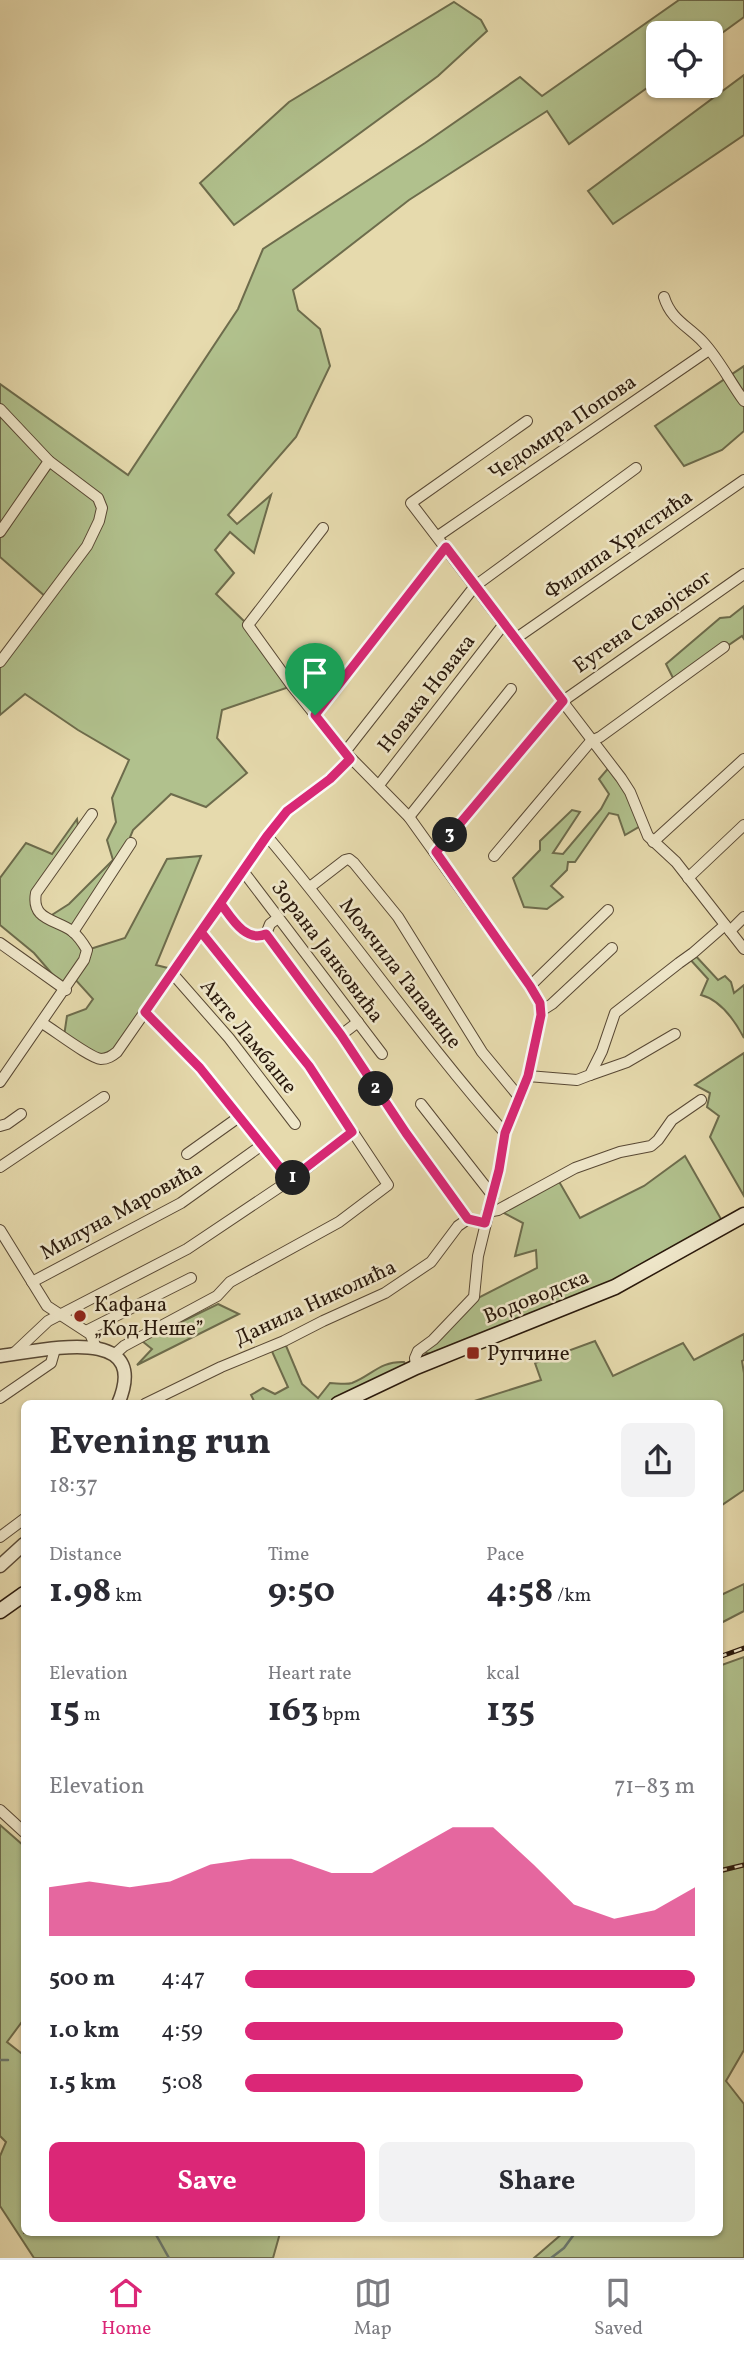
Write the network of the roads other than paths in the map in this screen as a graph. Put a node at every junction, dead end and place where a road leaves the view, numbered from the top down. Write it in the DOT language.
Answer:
graph roads {
  1 [pos="664,297"];
  2 [pos="709,350"];
  3 [pos="744,401"];
  4 [pos="0,410"];
  5 [pos="527,421"];
  6 [pos="49,461"];
  7 [pos="636,468"];
  8 [pos="744,480"];
  9 [pos="323,528"];
  10 [pos="0,532"];
  11 [pos="438,536"];
  12 [pos="446,547"];
  13 [pos="744,574"];
  14 [pos="475,586"];
  15 [pos="504,624"];
  16 [pos="515,639"];
  17 [pos="724,647"];
  18 [pos="0,662"];
  19 [pos="511,689"];
  20 [pos="563,701"];
  21 [pos="315,715"];
  22 [pos="592,741"];
  23 [pos="348,756"];
  24 [pos="744,759"];
  25 [pos="379,785"];
  26 [pos="92,814"];
  27 [pos="409,817"];
  28 [pos="744,825"];
  29 [pos="267,836"];
  30 [pos="653,842"];
  31 [pos="131,843"];
  32 [pos="436,852"];
  33 [pos="494,856"];
  34 [pos="243,871"];
  35 [pos="688,878"];
  36 [pos="310,887"];
  37 [pos="221,904"];
  38 [pos="608,910"];
  39 [pos="744,917"];
  40 [pos="278,918"];
  41 [pos="727,928"];
  42 [pos="73,932"];
  43 [pos="201,932"];
  44 [pos="266,934"];
  45 [pos="0,943"];
  46 [pos="612,948"];
  47 [pos="744,948"];
  48 [pos="172,973"];
  49 [pos="530,986"];
  50 [pos="66,990"];
  51 [pos="541,1011"];
  52 [pos="145,1012"];
  53 [pos="358,1022"];
  54 [pos="42,1023"];
  55 [pos="675,1034"];
  56 [pos="341,1035"];
  57 [pos="383,1054"];
  58 [pos="590,1075"];
  59 [pos="528,1076"];
  60 [pos="0,1082"];
  61 [pos="104,1097"];
  62 [pos="520,1098"];
  63 [pos="701,1100"];
  64 [pos="421,1104"];
  65 [pos="21,1114"];
  66 [pos="239,1117"];
  67 [pos="295,1124"];
  68 [pos="0,1126"];
  69 [pos="352,1132"];
  70 [pos="505,1133"];
  71 [pos="262,1145"];
  72 [pos="187,1154"];
  73 [pos="0,1167"];
  74 [pos="290,1180"];
  75 [pos="493,1196"];
  76 [pos="744,1215"];
  77 [pos="486,1218"];
  78 [pos="468,1219"];
  79 [pos="0,1230"];
  80 [pos="191,1278"];
  81 [pos="32,1282"];
  82 [pos="61,1315"];
  83 [pos="86,1331"];
  84 [pos="96,1348"];
  85 [pos="55,1349"];
  86 [pos="115,1354"];
  87 [pos="6,1356"];
  88 [pos="416,1367"];
  89 [pos="0,1398"];
  90 [pos="119,1400"];
  91 [pos="153,1400"];
  92 [pos="346,1400"];
  93 [pos="21,1520"];
  94 [pos="0,1537"];
  95 [pos="21,1547"];
  96 [pos="0,1566"];
  97 [pos="21,1596"];
  98 [pos="0,1611"];
  99 [pos="0,1810"];
  100 [pos="21,1829"];
  1 -- 2 [label="street"];
  2 -- 3 [label="street"];
  2 -- 11 [label="street, Чедомира Попова"];
  4 -- 6 [label="street"];
  5 -- 11 [label="street"];
  6 -- 10 [label="street"];
  6 -- 18 [label="street"];
  7 -- 14 [label="street"];
  8 -- 16 [label="street, Филипа Христића"];
  9 -- 21 [label="street"];
  11 -- 12 [label="street"];
  12 -- 14 [label="street"];
  12 -- 21 [label="street"];
  13 -- 20 [label="street, Еугена Савојског"];
  14 -- 15 [label="street"];
  14 -- 23 [label="street"];
  15 -- 16 [label="street"];
  15 -- 25 [label="street, Новака Новака"];
  16 -- 20 [label="street"];
  17 -- 22 [label="street"];
  19 -- 27 [label="street"];
  20 -- 22 [label="street"];
  20 -- 32 [label="street, Еугена Савојског"];
  21 -- 23 [label="street"];
  22 -- 30 [label="street"];
  22 -- 33 [label="street"];
  23 -- 25 [label="street"];
  23 -- 29 [label="street"];
  24 -- 30 [label="street"];
  25 -- 27 [label="street"];
  26 -- 42 [label="street"];
  27 -- 32 [label="street"];
  28 -- 35 [label="street"];
  29 -- 34 [label="street"];
  29 -- 36 [label="street, Момчила Тапавице"];
  30 -- 35 [label="street"];
  31 -- 42 [label="street"];
  32 -- 49 [label="street"];
  34 -- 37 [label="street"];
  34 -- 40 [label="street, Зорана Јанковића"];
  35 -- 41 [label="street"];
  36 -- 62 [label="street"];
  36 -- 70 [label="street, Момчила Тапавице"];
  37 -- 43 [label="street"];
  37 -- 44 [label="street"];
  38 -- 49 [label="street"];
  39 -- 41 [label="street"];
  40 -- 44 [label="street"];
  40 -- 53 [label="street, Зорана Јанковића"];
  41 -- 47 [label="street"];
  41 -- 58 [label="street"];
  42 -- 50 [label="street"];
  43 -- 48 [label="street"];
  43 -- 69 [label="street"];
  44 -- 56 [label="street"];
  45 -- 50 [label="street"];
  46 -- 51 [label="street"];
  48 -- 52 [label="street"];
  48 -- 67 [label="street, Анте Ламбаше"];
  49 -- 51 [label="street"];
  50 -- 54 [label="street"];
  51 -- 59 [label="street"];
  52 -- 54 [label="street"];
  52 -- 66 [label="street"];
  53 -- 56 [label="street"];
  53 -- 57 [label="street, Зорана Јанковића"];
  54 -- 60 [label="street"];
  55 -- 58 [label="street"];
  56 -- 78 [label="street"];
  58 -- 59 [label="street"];
  59 -- 62 [label="street"];
  61 -- 73 [label="street"];
  62 -- 70 [label="street"];
  63 -- 77 [label="street"];
  64 -- 75 [label="street"];
  65 -- 68 [label="street"];
  66 -- 71 [label="street"];
  66 -- 72 [label="street"];
  69 -- 74 [label="street"];
  69 -- 86 [label="street"];
  70 -- 75 [label="street"];
  71 -- 74 [label="street"];
  71 -- 81 [label="street, Милуна Маровића"];
  74 -- 82 [label="street"];
  75 -- 77 [label="street"];
  76 -- 88 [label="main road, Водоводска"];
  77 -- 78 [label="street"];
  77 -- 88 [label="street"];
  78 -- 91 [label="street, Данила Николића"];
  79 -- 81 [label="street"];
  80 -- 83 [label="street"];
  81 -- 82 [label="street"];
  82 -- 83 [label="street"];
  82 -- 87 [label="street"];
  83 -- 84 [label="street"];
  84 -- 85 [label="street"];
  84 -- 86 [label="street"];
  85 -- 87 [label="street"];
  85 -- 89 [label="street"];
  86 -- 90 [label="street"];
  88 -- 92 [label="main road, Водоводска"];
  93 -- 94 [label="street"];
  95 -- 96 [label="street"];
  97 -- 98 [label="main road"];
  99 -- 100 [label="street"];
}
